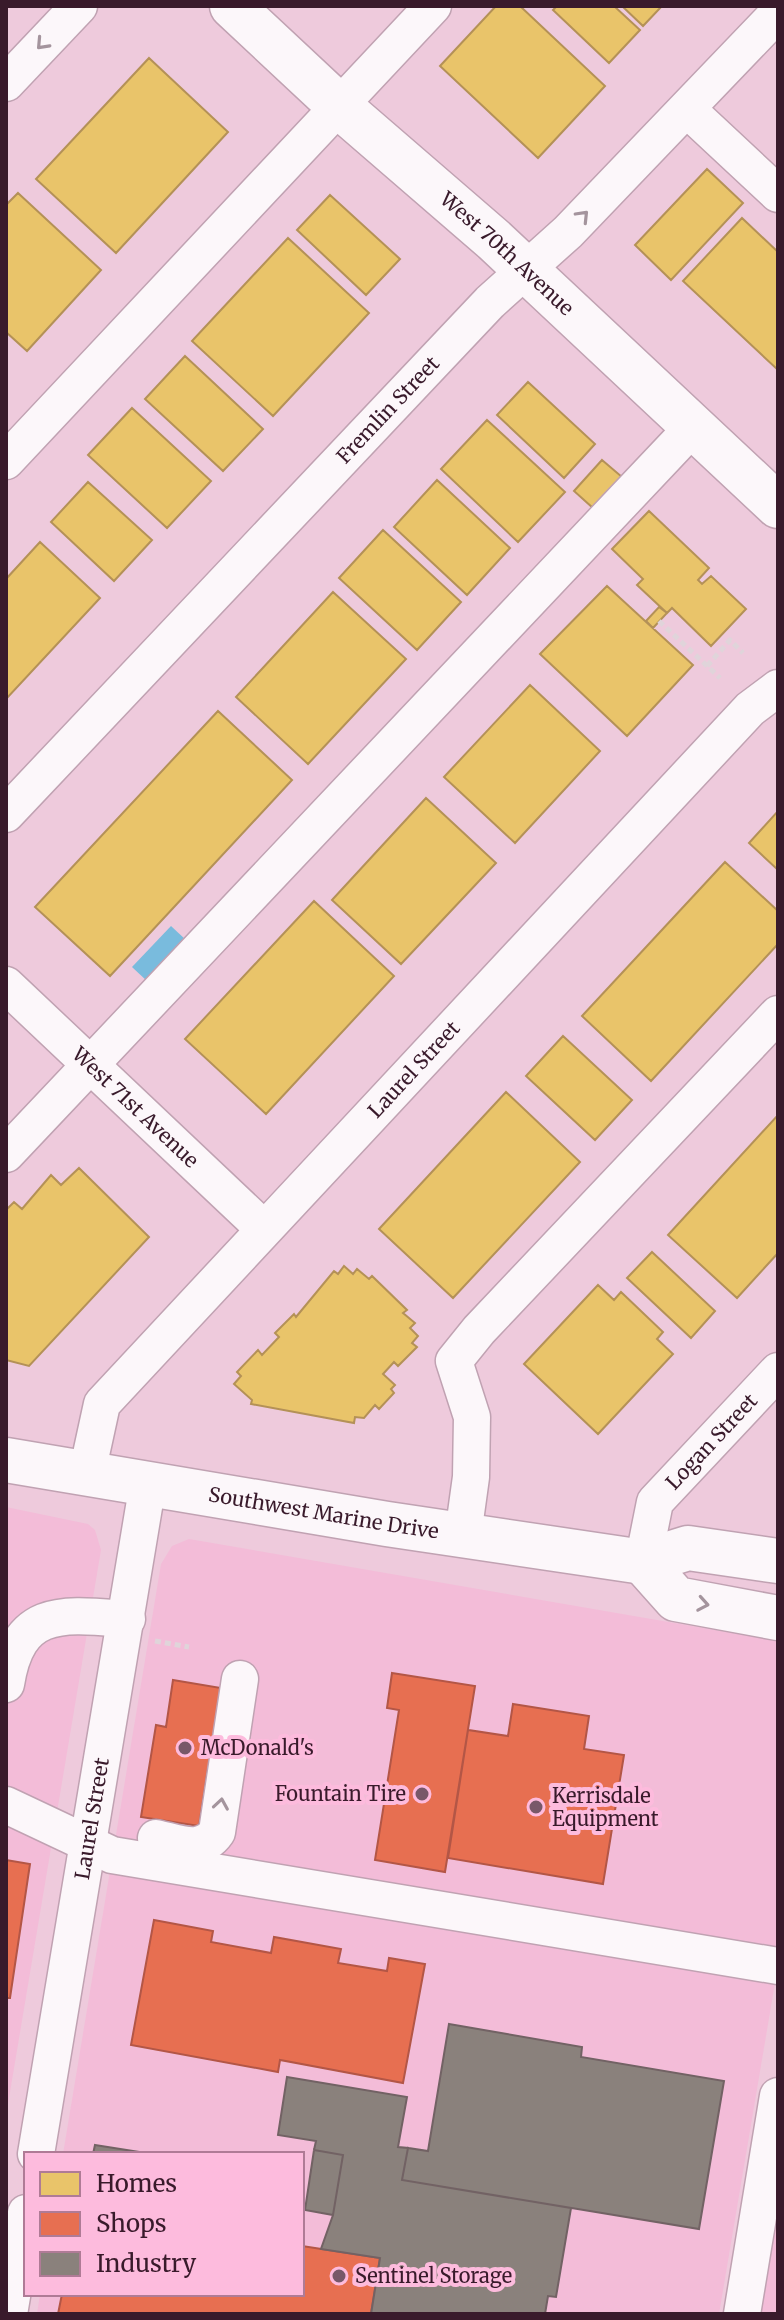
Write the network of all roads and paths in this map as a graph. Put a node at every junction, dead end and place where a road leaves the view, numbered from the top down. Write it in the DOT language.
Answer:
graph roads {
  1 [pos="79,6"];
  2 [pos="232,6"];
  3 [pos="433,6"];
  4 [pos="778,13"];
  5 [pos="6,83"];
  6 [pos="339,106"];
  7 [pos="688,110"];
  8 [pos="778,194"];
  9 [pos="527,270"];
  10 [pos="693,427"];
  11 [pos="6,461"];
  12 [pos="778,506"];
  13 [pos="659,621"];
  14 [pos="743,653"];
  15 [pos="707,666"];
  16 [pos="720,678"];
  17 [pos="778,688"];
  18 [pos="6,814"];
  19 [pos="6,985"];
  20 [pos="778,1014"];
  21 [pos="91,1066"];
  22 [pos="6,1154"];
  23 [pos="264,1229"];
  24 [pos="778,1371"];
  25 [pos="6,1460"];
  26 [pos="87,1473"];
  27 [pos="148,1483"];
  28 [pos="463,1535"];
  29 [pos="778,1561"];
  30 [pos="643,1562"];
  31 [pos="778,1618"];
  32 [pos="140,1630"];
  33 [pos="189,1647"];
  34 [pos="240,1679"];
  35 [pos="6,1684"];
  36 [pos="6,1805"];
  37 [pos="90,1835"];
  38 [pos="778,1966"];
  39 [pos="778,2096"];
  40 [pos="36,2152"];
  41 [pos="24,2225"];
  42 [pos="9,2314"];
  43 [pos="742,2314"];
  1 -- 5 [label="street, one-way"];
  2 -- 6 [label="main road, West 70th Avenue"];
  3 -- 6 [label="street"];
  4 -- 7 [label="street, Fremlin Street"];
  6 -- 9 [label="main road, West 70th Avenue"];
  6 -- 11 [label="street"];
  7 -- 8 [label="street"];
  9 -- 7 [label="street, Fremlin Street, one-way"];
  9 -- 10 [label="main road, West 70th Avenue"];
  9 -- 18 [label="street, Fremlin Street"];
  10 -- 12 [label="main road, West 70th Avenue"];
  10 -- 21 [label="street"];
  13 -- 15 [label="path"];
  14 -- 15 [label="path"];
  15 -- 16 [label="path"];
  17 -- 23 [label="street, Laurel Street"];
  19 -- 21 [label="street, West 71st Avenue"];
  20 -- 28 [label="street"];
  21 -- 22 [label="street"];
  21 -- 23 [label="street, West 71st Avenue"];
  23 -- 26 [label="street, Laurel Street"];
  24 -- 30 [label="street, Logan Street"];
  25 -- 26 [label="main road, Southwest Marine Drive"];
  26 -- 27 [label="main road, Southwest Marine Drive"];
  27 -- 28 [label="main road, Southwest Marine Drive"];
  27 -- 32 [label="street, Laurel Street"];
  28 -- 30 [label="main road, Southwest Marine Drive"];
  29 -- 30 [label="main road, Southwest Marine Drive"];
  30 -- 31 [label="main road, one-way"];
  32 -- 33 [label="path"];
  32 -- 35 [label="street"];
  32 -- 37 [label="street, Laurel Street"];
  37 -- 34 [label="street, one-way"];
  36 -- 37 [label="street"];
  37 -- 38 [label="street"];
  37 -- 40 [label="street, Laurel Street"];
  39 -- 43 [label="street"];
  41 -- 42 [label="street"];
}
